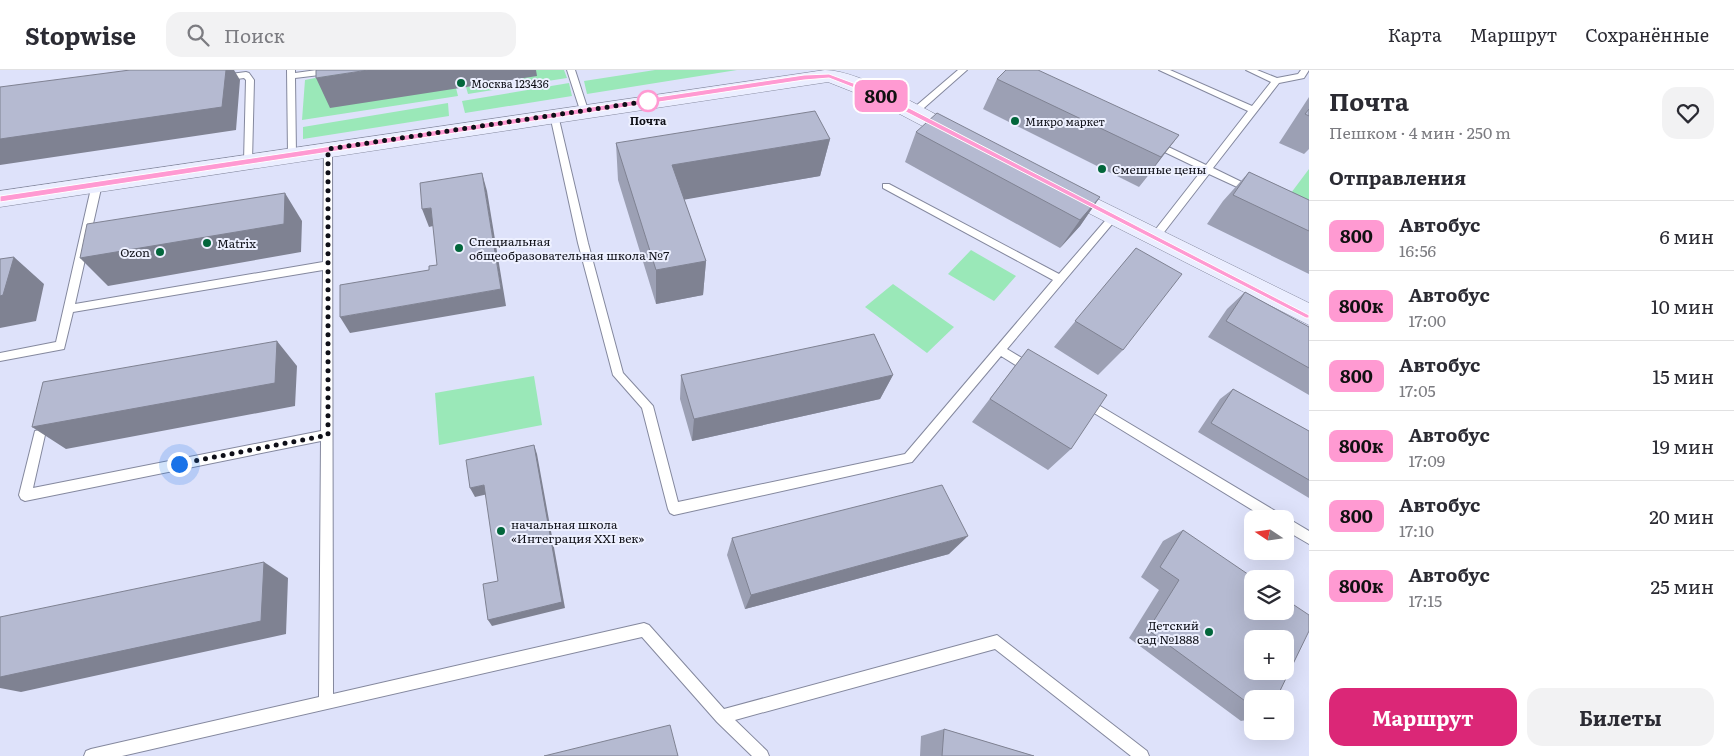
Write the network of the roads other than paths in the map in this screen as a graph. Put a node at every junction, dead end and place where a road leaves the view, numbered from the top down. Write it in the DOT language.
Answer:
graph roads {
  1 [pos="336,70"];
  2 [pos="571,70"];
  3 [pos="963,70"];
  4 [pos="1163,70"];
  5 [pos="1250,70"];
  6 [pos="1305,70"];
  7 [pos="292,73"];
  8 [pos="210,79"];
  9 [pos="1276,81"];
  10 [pos="584,110"];
  11 [pos="1254,110"];
  12 [pos="913,113"];
  13 [pos="554,115"];
  14 [pos="1147,140"];
  15 [pos="981,148"];
  16 [pos="328,149"];
  17 [pos="292,155"];
  18 [pos="248,161"];
  19 [pos="1208,169"];
  20 [pos="1043,180"];
  21 [pos="97,184"];
  22 [pos="886,186"];
  23 [pos="1258,193"];
  24 [pos="0,199"];
  25 [pos="1114,216"];
  26 [pos="1156,237"];
  27 [pos="327,266"];
  28 [pos="1060,279"];
  29 [pos="68,309"];
  30 [pos="1309,315"];
  31 [pos="1000,351"];
  32 [pos="0,357"];
  33 [pos="1042,376"];
  34 [pos="1076,397"];
  35 [pos="328,435"];
  36 [pos="39,436"];
  37 [pos="1263,510"];
  38 [pos="1294,529"];
  39 [pos="1309,538"];
  40 [pos="326,702"];
  41 [pos="722,717"];
  42 [pos="91,756"];
  43 [pos="762,756"];
  44 [pos="1142,756"];
  1 -- 7 [label="lane"];
  2 -- 10 [label="lane"];
  3 -- 12 [label="lane"];
  4 -- 11 [label="lane"];
  5 -- 9 [label="lane"];
  6 -- 9 [label="lane"];
  7 -- 17 [label="lane"];
  8 -- 18 [label="lane"];
  9 -- 11 [label="lane"];
  10 -- 12 [label="street"];
  10 -- 13 [label="street"];
  11 -- 19 [label="lane"];
  12 -- 15 [label="street"];
  13 -- 16 [label="street"];
  13 -- 31 [label="lane"];
  14 -- 19 [label="lane"];
  16 -- 17 [label="street"];
  16 -- 27 [label="lane"];
  17 -- 18 [label="street"];
  18 -- 21 [label="street"];
  19 -- 23 [label="lane"];
  19 -- 26 [label="lane"];
  20 -- 25 [label="street"];
  21 -- 24 [label="street"];
  21 -- 29 [label="lane"];
  22 -- 28 [label="lane"];
  25 -- 26 [label="street"];
  25 -- 28 [label="lane"];
  26 -- 30 [label="street"];
  27 -- 29 [label="lane"];
  27 -- 35 [label="lane"];
  28 -- 31 [label="lane"];
  29 -- 32 [label="lane"];
  31 -- 33 [label="lane"];
  34 -- 37 [label="lane"];
  35 -- 36 [label="lane"];
  35 -- 40 [label="lane"];
  38 -- 39 [label="lane"];
  40 -- 41 [label="lane"];
  40 -- 42 [label="lane"];
  41 -- 43 [label="lane"];
  41 -- 44 [label="lane"];
}
